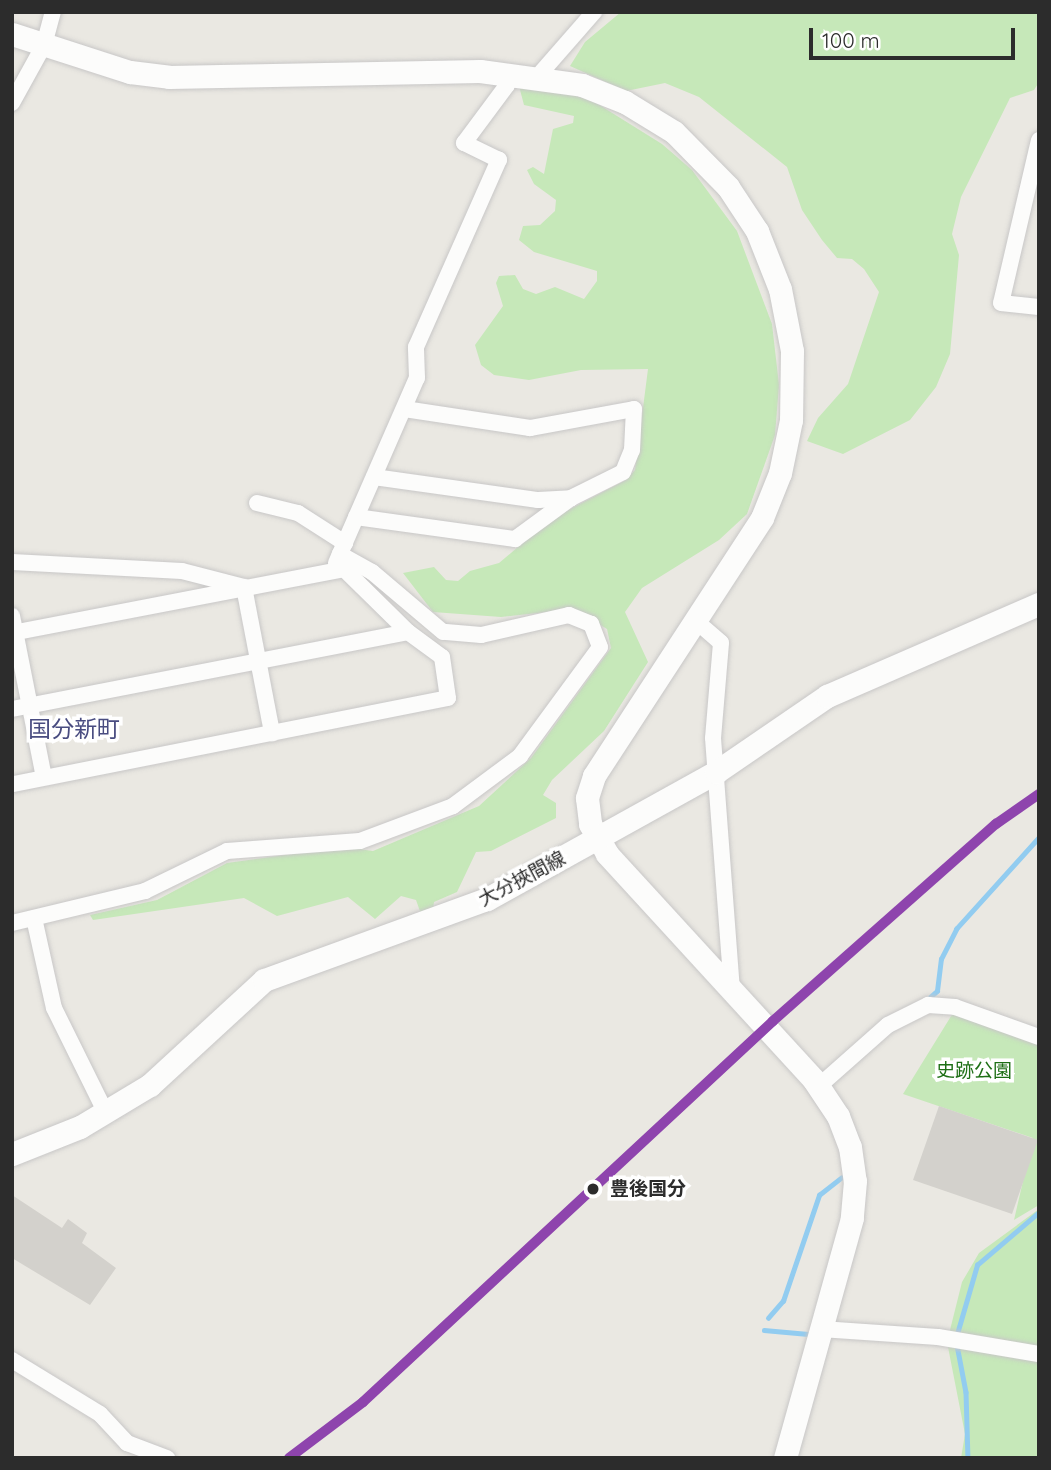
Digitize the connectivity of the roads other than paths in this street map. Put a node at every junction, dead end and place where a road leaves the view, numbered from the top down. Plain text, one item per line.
1 (53, 12) edge
2 (594, 12) edge
3 (12, 34) edge
4 (44, 45) junction
5 (510, 72) junction
6 (539, 75) junction
7 (12, 103) edge
8 (1039, 140) edge
9 (1022, 213) junction
10 (1039, 216) edge
11 (1039, 307) edge
12 (404, 409) junction
13 (374, 477) junction
14 (571, 498) junction
15 (257, 503) dead end
16 (356, 517) junction
17 (339, 555) junction
18 (12, 562) edge
19 (244, 587) junction
20 (1039, 604) edge
21 (696, 621) junction
22 (13, 627) edge
23 (408, 632) junction
24 (258, 660) junction
25 (29, 705) junction
26 (12, 709) edge
27 (272, 733) junction
28 (716, 772) junction
29 (44, 777) junction
30 (12, 785) edge
31 (597, 838) junction
32 (34, 918) junction
33 (12, 923) edge
34 (732, 990) junction
35 (1039, 1037) edge
36 (819, 1086) junction
37 (106, 1113) junction
38 (12, 1154) edge
39 (821, 1329) junction
40 (1039, 1354) edge
41 (12, 1360) edge
42 (167, 1458) edge
43 (785, 1458) edge

1 - 4 street
2 - 6 street
3 - 4 street
4 - 5 street
4 - 7 street
5 - 6 street
5 - 12 street
6 - 21 street
8 - 9 street
9 - 10 street
9 - 11 street
12 - 13 street
12 - 14 street
13 - 14 street
13 - 16 street
14 - 16 street
15 - 17 street
16 - 17 street
17 - 19 street
17 - 23 street
17 - 32 street
18 - 19 street
19 - 22 street
19 - 24 street
20 - 28 street, 大分挾間線
21 - 28 street
21 - 31 street
22 - 25 street
23 - 24 street
23 - 27 street
24 - 25 street
24 - 27 street
25 - 26 street
25 - 29 street
27 - 29 street
28 - 31 street, 大分挾間線
28 - 34 street
29 - 30 street
31 - 34 street
31 - 37 street, 大分挾間線
32 - 33 street
32 - 37 street
34 - 36 street
35 - 36 street
36 - 39 street
37 - 38 street, 大分挾間線
39 - 40 street
39 - 43 street
41 - 42 street

